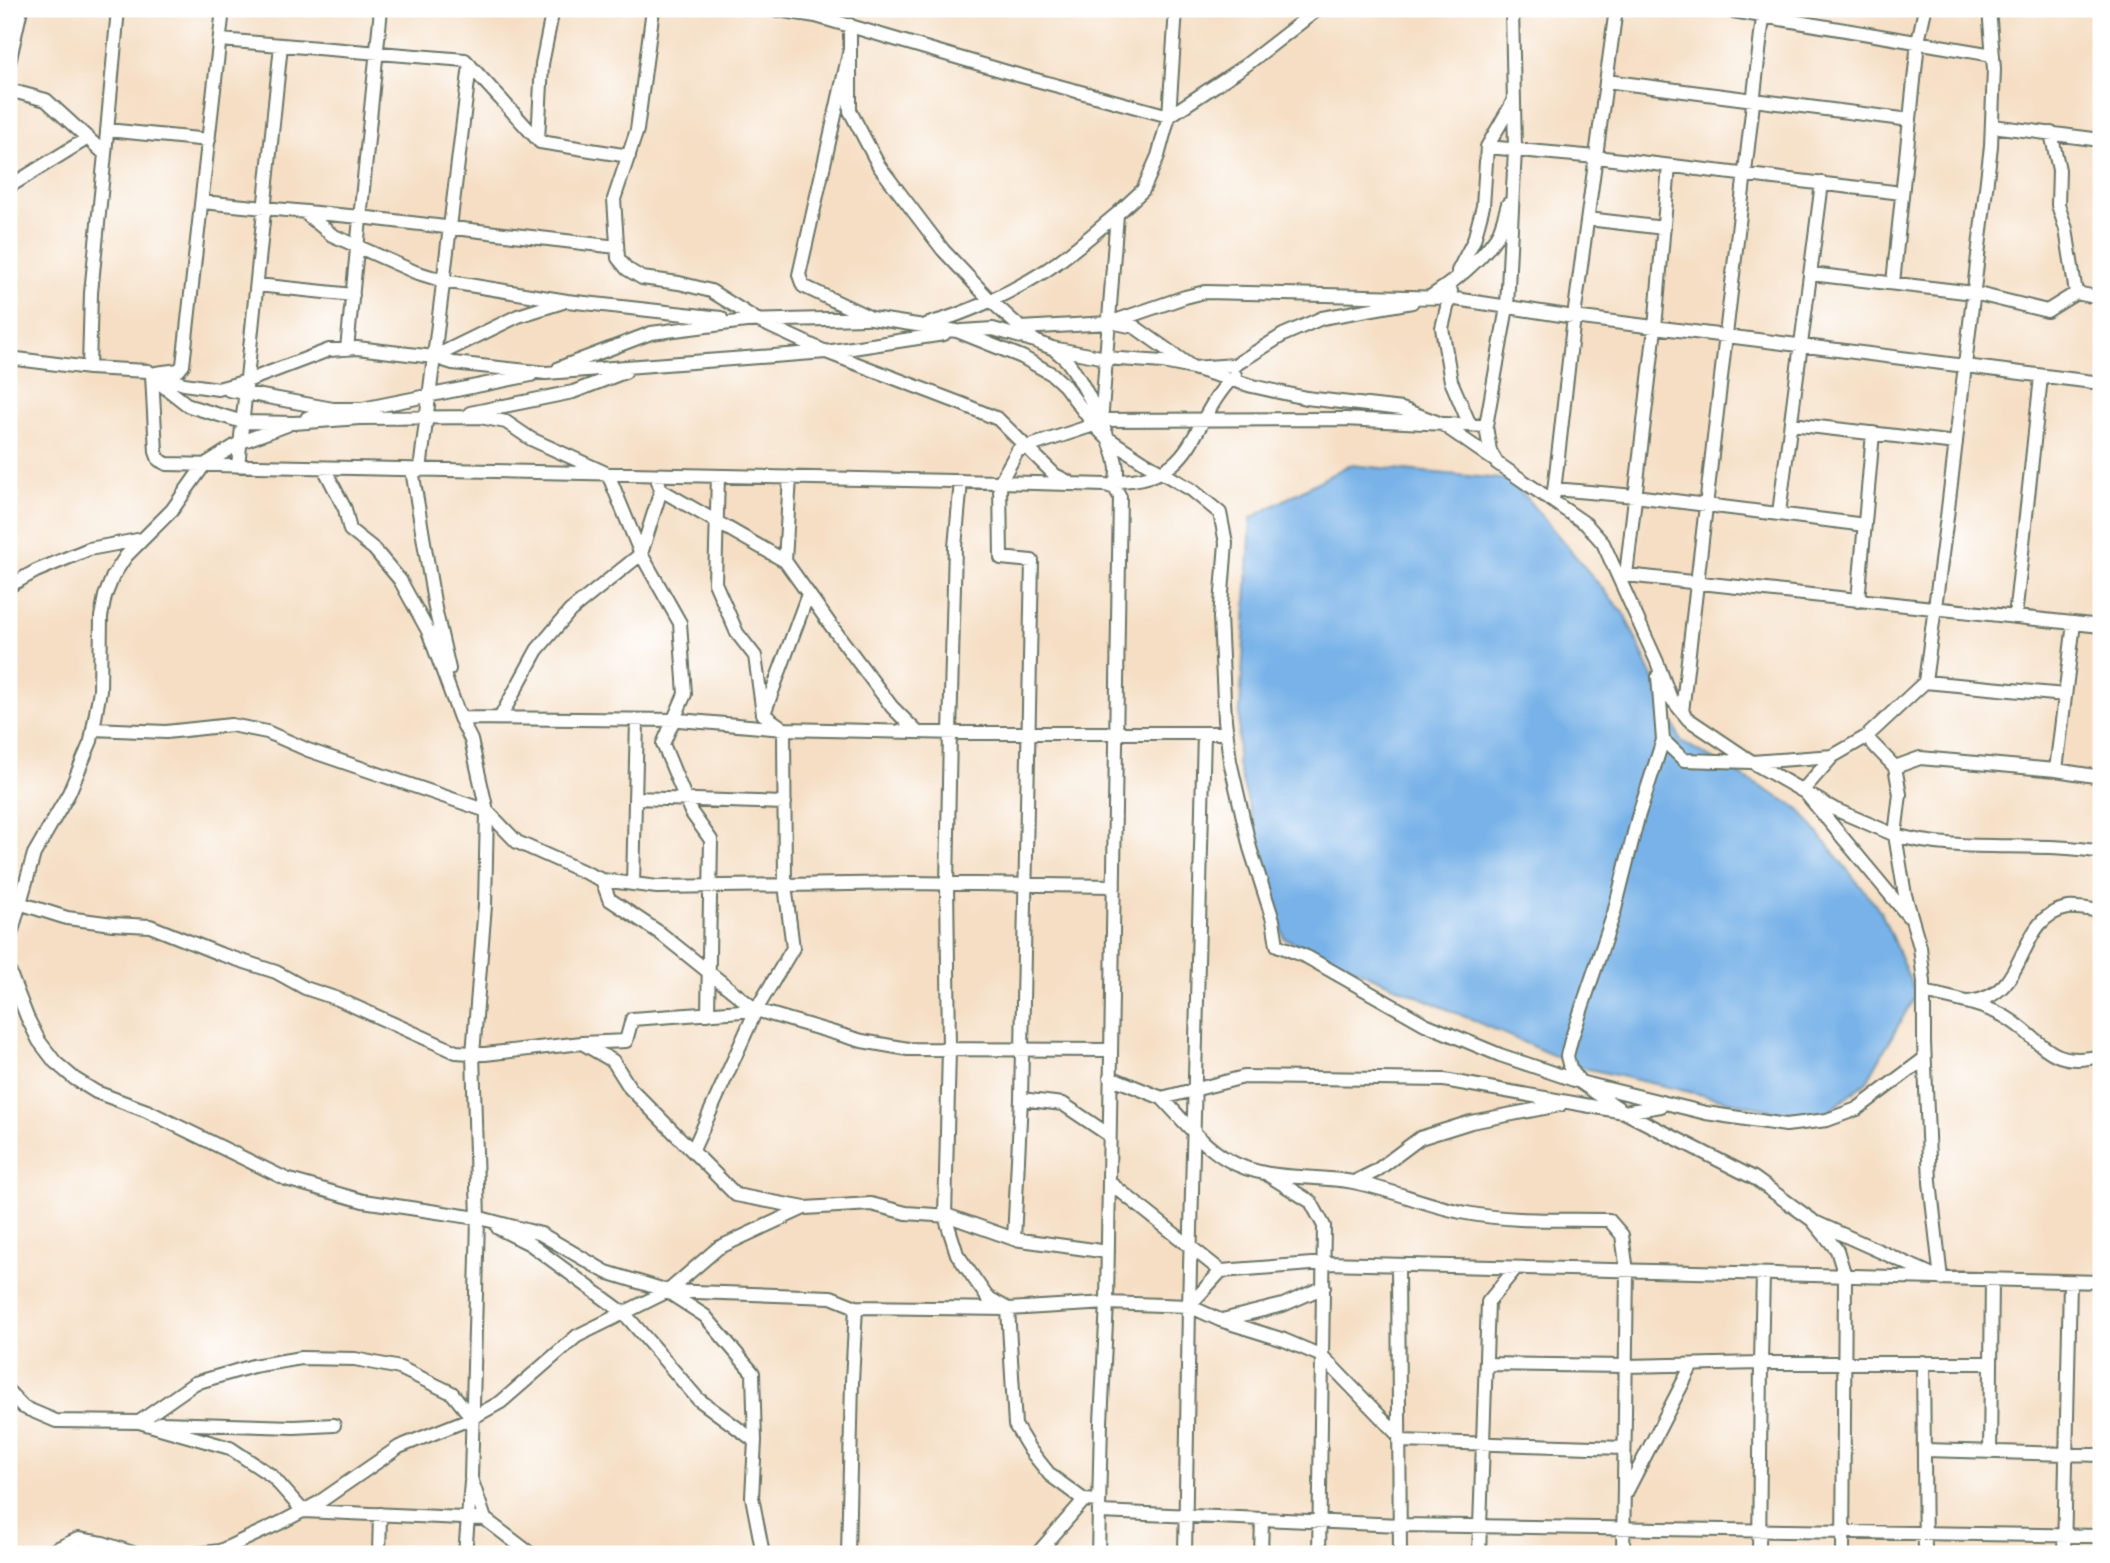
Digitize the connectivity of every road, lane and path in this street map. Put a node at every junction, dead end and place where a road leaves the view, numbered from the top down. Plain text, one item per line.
1 (118, 9) edge
2 (223, 9) edge
3 (381, 9) edge
4 (553, 9) edge
5 (653, 9) edge
6 (771, 9) edge
7 (1176, 9) edge
8 (1318, 9) edge
9 (1616, 9) edge
10 (1721, 9) edge
11 (1925, 9) edge
12 (1989, 9) edge
13 (1512, 10) edge
14 (1764, 12) edge
15 (16, 13) edge
16 (850, 25) junction
17 (220, 40) junction
18 (1918, 42) junction
19 (281, 45) junction
20 (850, 49) junction
21 (377, 52) junction
22 (1993, 55) junction
23 (9, 63) edge
24 (471, 65) junction
25 (1606, 80) junction
26 (9, 90) edge
27 (1754, 98) junction
28 (1514, 100) junction
29 (1168, 116) junction
30 (1910, 120) junction
31 (1992, 126) junction
32 (107, 130) junction
33 (2051, 134) junction
34 (88, 138) junction
35 (538, 139) junction
36 (209, 140) junction
37 (2101, 140) edge
38 (1487, 147) junction
39 (1515, 150) junction
40 (105, 154) junction
41 (628, 156) junction
42 (1597, 157) junction
43 (1669, 166) junction
44 (1745, 174) junction
45 (9, 183) edge
46 (1822, 183) junction
47 (1513, 187) junction
48 (1902, 193) junction
49 (202, 202) junction
50 (265, 208) junction
51 (304, 212) junction
52 (1117, 214) junction
53 (360, 217) junction
54 (1588, 219) junction
55 (451, 227) junction
56 (1664, 228) junction
57 (357, 245) junction
58 (618, 247) junction
59 (1811, 274) junction
60 (444, 281) junction
61 (1453, 282) junction
62 (1893, 284) junction
63 (257, 285) junction
64 (1974, 293) junction
65 (2076, 293) junction
66 (353, 295) junction
67 (1429, 298) junction
68 (1449, 298) junction
69 (2101, 298) edge
70 (990, 300) junction
71 (566, 301) junction
72 (1507, 307) junction
73 (1574, 317) junction
74 (871, 318) junction
75 (752, 321) junction
76 (1109, 323) junction
77 (920, 326) junction
78 (1021, 328) junction
79 (1655, 328) junction
80 (957, 331) junction
81 (1727, 336) junction
82 (1035, 341) junction
83 (1802, 345) junction
84 (1052, 348) junction
85 (347, 349) junction
86 (825, 352) junction
87 (1255, 355) junction
88 (434, 357) junction
89 (9, 358) edge
90 (1106, 358) junction
91 (1965, 365) junction
92 (637, 367) junction
93 (1193, 368) junction
94 (89, 369) junction
95 (546, 373) junction
96 (153, 376) junction
97 (2041, 377) junction
98 (1230, 379) junction
99 (2101, 383) edge
100 (247, 386) junction
101 (430, 395) junction
102 (333, 409) junction
103 (433, 419) junction
104 (1202, 420) junction
105 (243, 422) junction
106 (294, 423) junction
107 (1096, 423) junction
108 (1442, 424) junction
109 (1792, 424) junction
110 (1471, 425) junction
111 (1486, 426) junction
112 (1873, 433) junction
113 (1106, 437) junction
114 (241, 442) junction
115 (1956, 443) junction
116 (1028, 447) junction
117 (1497, 463) junction
118 (204, 465) junction
119 (239, 466) junction
120 (324, 468) junction
121 (416, 470) junction
122 (1163, 473) junction
123 (608, 474) junction
124 (656, 474) junction
125 (718, 476) junction
126 (790, 477) junction
127 (961, 481) junction
128 (1000, 482) junction
129 (1073, 484) junction
130 (1115, 485) junction
131 (661, 489) junction
132 (1553, 494) junction
133 (1635, 496) junction
134 (1707, 505) junction
135 (1779, 513) junction
136 (716, 522) junction
137 (1865, 525) junction
138 (144, 539) junction
139 (641, 554) junction
140 (785, 561) junction
141 (1621, 575) junction
142 (1698, 583) junction
143 (9, 586) edge
144 (808, 594) junction
145 (1858, 601) junction
146 (1936, 609) junction
147 (2015, 617) junction
148 (2074, 623) junction
149 (2101, 626) edge
150 (1657, 662) junction
151 (1925, 682) junction
152 (2065, 695) junction
153 (1682, 712) junction
154 (763, 714) junction
155 (460, 718) junction
156 (500, 718) junction
157 (637, 720) junction
158 (674, 720) junction
159 (93, 729) junction
160 (784, 729) junction
161 (917, 732) junction
162 (1116, 732) junction
163 (950, 733) junction
164 (1028, 733) junction
165 (1204, 733) junction
166 (1226, 733) junction
167 (1866, 737) junction
168 (1663, 740) junction
169 (1833, 756) junction
170 (1752, 762) junction
171 (1895, 767) junction
172 (2056, 770) junction
173 (2101, 778) edge
174 (1803, 790) junction
175 (635, 798) junction
176 (686, 800) junction
177 (785, 803) junction
178 (487, 811) junction
179 (1895, 835) junction
180 (2101, 852) edge
181 (602, 880) junction
182 (634, 884) junction
183 (947, 884) junction
184 (785, 885) junction
185 (1024, 885) junction
186 (710, 886) junction
187 (1114, 886) junction
188 (19, 903) junction
189 (2101, 911) edge
190 (1913, 922) junction
191 (9, 941) edge
192 (9, 971) edge
193 (708, 971) junction
194 (1924, 992) junction
195 (1966, 1003) junction
196 (756, 1010) junction
197 (708, 1014) junction
198 (582, 1043) junction
199 (949, 1049) junction
200 (1020, 1050) junction
201 (1111, 1050) junction
202 (473, 1054) junction
203 (2101, 1056) edge
204 (1924, 1059) junction
205 (1110, 1077) junction
206 (1580, 1082) junction
207 (1195, 1090) junction
208 (1162, 1098) junction
209 (1021, 1099) junction
210 (1569, 1103) junction
211 (1668, 1105) junction
212 (1624, 1112) junction
213 (1194, 1131) junction
214 (1109, 1135) junction
215 (693, 1150) junction
216 (1267, 1175) junction
217 (1109, 1182) junction
218 (1354, 1182) junction
219 (805, 1208) junction
220 (945, 1216) junction
221 (478, 1219) junction
222 (1812, 1220) junction
223 (1014, 1239) junction
224 (1190, 1247) junction
225 (1108, 1252) junction
226 (1325, 1263) junction
227 (1398, 1265) junction
228 (1516, 1268) junction
229 (1627, 1270) junction
230 (1221, 1271) junction
231 (1763, 1274) junction
232 (1844, 1276) junction
233 (1941, 1279) junction
234 (1992, 1280) junction
235 (2070, 1282) junction
236 (2101, 1282) edge
237 (1324, 1287) junction
238 (668, 1291) junction
239 (1107, 1303) junction
240 (1189, 1306) junction
241 (856, 1307) junction
242 (1007, 1309) junction
243 (624, 1313) junction
244 (1220, 1320) junction
245 (1322, 1356) junction
246 (1844, 1361) junction
247 (1923, 1362) junction
248 (1761, 1363) junction
249 (1991, 1363) junction
250 (1486, 1364) junction
251 (1692, 1364) junction
252 (1626, 1366) junction
253 (9, 1392) edge
254 (472, 1418) junction
255 (139, 1422) junction
256 (334, 1425) dead end
257 (1400, 1439) junction
258 (755, 1441) junction
259 (1483, 1444) junction
260 (1624, 1448) junction
261 (1925, 1450) junction
262 (1990, 1452) junction
263 (2066, 1453) junction
264 (2101, 1455) edge
265 (471, 1478) junction
266 (1624, 1496) junction
267 (1084, 1500) junction
268 (1099, 1507) junction
269 (303, 1511) junction
270 (380, 1514) junction
271 (1185, 1516) junction
272 (468, 1518) junction
273 (485, 1519) junction
274 (1262, 1519) junction
275 (1320, 1521) junction
276 (1400, 1525) junction
277 (1480, 1526) junction
278 (1623, 1528) junction
279 (1760, 1530) junction
280 (1843, 1532) junction
281 (1925, 1533) junction
282 (2063, 1535) junction
283 (2101, 1536) edge
284 (213, 1553) edge
285 (45, 1554) edge
286 (136, 1554) edge
287 (196, 1554) edge
288 (379, 1554) edge
289 (464, 1554) edge
290 (531, 1554) edge
291 (763, 1554) edge
292 (848, 1554) edge
293 (1037, 1554) edge
294 (1098, 1554) edge
295 (1185, 1554) edge
296 (1261, 1554) edge
297 (1319, 1554) edge
298 (1400, 1554) edge
299 (1479, 1554) edge
300 (1623, 1554) edge
301 (1759, 1554) edge
302 (1843, 1554) edge
303 (1925, 1554) edge
304 (2064, 1554) edge

1 - 32 street
2 - 17 street
3 - 21 street
4 - 35 street
5 - 41 street
6 - 16 street
7 - 29 street
8 - 29 street
9 - 25 street
10 - 14 street
11 - 18 street
12 - 22 street
13 - 28 street
14 - 18 street
14 - 27 street
15 - 23 street
16 - 20 street
16 - 29 street
17 - 19 street
17 - 36 street
18 - 22 street
18 - 30 street
19 - 21 street
19 - 50 street
20 - 70 street
20 - 74 street
21 - 24 street
21 - 53 street
22 - 31 street
24 - 35 street
24 - 55 street
25 - 27 street
25 - 42 street
26 - 34 street
27 - 30 street
27 - 44 street
28 - 38 street
28 - 39 street
29 - 52 street
30 - 48 street
31 - 33 street
31 - 64 street
32 - 36 street
32 - 40 street
33 - 37 street
33 - 65 street
34 - 40 street
34 - 45 street
35 - 41 street
36 - 49 street
38 - 39 street
38 - 61 street
39 - 42 street
39 - 47 street
40 - 94 street
41 - 58 street
42 - 43 street
42 - 54 street
43 - 44 street
43 - 56 street
44 - 46 street
44 - 81 street
46 - 48 street
46 - 59 street
47 - 61 street
47 - 72 street
48 - 62 street
49 - 50 street
49 - 96 street
50 - 51 street
50 - 63 street
51 - 53 street
51 - 57 street
52 - 70 street
52 - 76 street
53 - 55 street
53 - 57 street
54 - 56 street
54 - 73 street
55 - 58 street
55 - 60 street
56 - 79 street
57 - 60 street
57 - 66 street
58 - 75 street
59 - 62 street
59 - 83 street
60 - 71 street
60 - 88 street
61 - 67 street
61 - 68 street
62 - 64 street
63 - 66 street
63 - 100 street
64 - 65 street
64 - 91 street
65 - 69 street
66 - 85 street
67 - 68 street
67 - 76 street
67 - 87 street
68 - 72 street
68 - 110 street
70 - 77 street
70 - 78 street
71 - 75 street
71 - 88 street
72 - 73 street
72 - 111 street
73 - 79 street
73 - 132 street
74 - 75 street
74 - 77 street
75 - 86 street
75 - 95 street
76 - 78 street
76 - 90 street
76 - 93 street
77 - 80 street
78 - 82 street
79 - 81 street
79 - 133 street
80 - 82 street
80 - 86 street
80 - 107 street
81 - 83 street
81 - 134 street
82 - 84 street
83 - 91 street
83 - 109 street
84 - 90 street
84 - 107 street
85 - 88 street
85 - 100 street
86 - 92 street
86 - 116 street
87 - 93 street
87 - 98 street
88 - 95 street
88 - 101 street
89 - 94 street
90 - 93 street
90 - 107 street
91 - 97 street
91 - 115 street
92 - 95 street
92 - 103 street
93 - 98 street
94 - 96 street
95 - 101 street
96 - 100 street
96 - 105 street
96 - 118 street
97 - 99 street
97 - 147 street
98 - 104 street
98 - 108 street
100 - 102 street
100 - 105 street
101 - 102 street
101 - 103 street
102 - 106 street
103 - 106 street
103 - 121 street
103 - 123 street
104 - 107 street
104 - 108 street
104 - 122 street
105 - 106 street
105 - 114 street
106 - 114 street
107 - 113 street
107 - 116 street
108 - 110 street
108 - 117 street
109 - 112 street
109 - 135 street
110 - 111 street
111 - 117 street
112 - 115 street
112 - 137 street
113 - 122 street
113 - 130 street
114 - 118 street
114 - 119 street
115 - 146 street
116 - 128 street
116 - 129 street
117 - 132 street
118 - 119 street
118 - 138 street
119 - 120 street
120 - 121 street
120 - 155 street
121 - 123 street
121 - 155 street
122 - 130 street
122 - 166 street
123 - 124 street
123 - 139 street
124 - 125 street
124 - 131 street
125 - 126 street
125 - 136 street
126 - 127 street
126 - 140 street
127 - 128 street
127 - 163 street
128 - 129 street
128 - 164 street
129 - 130 street
130 - 162 street
131 - 136 street
131 - 139 street
132 - 133 street
132 - 141 street
133 - 134 street
133 - 141 street
134 - 135 street
134 - 142 street
135 - 137 street
136 - 140 street
136 - 154 street
137 - 145 street
138 - 143 street
138 - 159 street
139 - 156 street
139 - 158 street
140 - 144 street
141 - 142 street
141 - 150 street
142 - 145 street
142 - 153 street
144 - 154 street
144 - 161 street
145 - 146 street
146 - 147 street
146 - 151 street
147 - 148 street
148 - 149 street
148 - 152 street
150 - 153 street
150 - 168 street
151 - 152 street
151 - 167 street
152 - 172 street
153 - 170 street
154 - 160 street
155 - 156 street
155 - 178 street
156 - 157 street
157 - 158 street
157 - 175 street
158 - 160 street
158 - 176 street
159 - 178 street
159 - 188 street
160 - 161 street
160 - 177 street
161 - 163 street
162 - 164 street
162 - 165 street
162 - 187 street
163 - 164 street
163 - 183 street
164 - 185 street
165 - 166 street
165 - 207 street
166 - 206 street
167 - 169 street
167 - 171 street
168 - 170 street
168 - 206 street
169 - 170 street
169 - 174 street
170 - 174 street
171 - 172 street
171 - 179 street
172 - 173 street
174 - 179 street
174 - 190 street
175 - 176 street
175 - 182 street
176 - 177 street
176 - 186 street
177 - 184 street
178 - 181 street
178 - 202 street
179 - 180 street
179 - 190 street
181 - 182 street
181 - 193 street
182 - 186 street
183 - 184 street
183 - 185 street
183 - 199 street
184 - 186 street
184 - 196 street
185 - 187 street
185 - 200 street
186 - 193 street
187 - 201 street
188 - 191 street
188 - 202 street
189 - 195 street
190 - 194 street
192 - 221 street
193 - 196 street
193 - 197 street
194 - 195 street
194 - 204 street
195 - 203 street
196 - 197 street
196 - 199 street
196 - 215 street
197 - 198 street
198 - 202 street
198 - 215 street
199 - 200 street
199 - 220 street
200 - 201 street
200 - 209 street
201 - 205 street
202 - 221 street
204 - 211 street
204 - 233 street
205 - 208 street
205 - 214 street
206 - 211 street
206 - 212 street
207 - 208 street
207 - 210 street
207 - 213 street
208 - 213 street
209 - 214 street
209 - 223 street
210 - 212 street
210 - 218 street
211 - 212 street
212 - 222 street
213 - 216 street
213 - 224 street
214 - 217 street
215 - 219 street
216 - 218 street
216 - 226 street
217 - 224 street
217 - 225 street
218 - 229 street
219 - 220 street
219 - 238 street
220 - 223 street
220 - 242 street
221 - 238 street
221 - 243 street
221 - 254 street
222 - 232 street
222 - 233 street
223 - 225 street
224 - 230 street
224 - 240 street
225 - 239 street
226 - 227 street
226 - 230 street
226 - 237 street
227 - 228 street
227 - 257 street
228 - 229 street
228 - 250 street
229 - 231 street
229 - 252 street
230 - 240 street
231 - 232 street
231 - 248 street
232 - 233 street
232 - 246 street
233 - 234 street
234 - 235 street
234 - 249 street
235 - 236 street
235 - 263 street
237 - 244 street
237 - 245 street
238 - 241 street
238 - 243 street
238 - 258 street
239 - 240 street
239 - 242 street
239 - 268 street
240 - 244 street
240 - 271 street
241 - 242 street
241 - 292 street
242 - 267 street
243 - 254 street
243 - 258 street
244 - 245 street
245 - 257 street
245 - 275 street
246 - 247 street
246 - 248 street
246 - 280 street
247 - 249 street
247 - 261 street
248 - 251 street
248 - 279 street
249 - 262 street
250 - 252 street
250 - 259 street
251 - 252 street
251 - 266 street
252 - 260 street
253 - 255 street
254 - 255 street
254 - 265 street
254 - 269 street
255 - 256 street
255 - 269 street
257 - 259 street
257 - 276 street
258 - 291 street
259 - 260 street
259 - 277 street
260 - 266 street
261 - 262 street
261 - 281 street
262 - 263 street
263 - 264 street
263 - 282 street
265 - 272 street
265 - 273 street
266 - 278 street
267 - 268 street
267 - 293 street
268 - 271 street
268 - 294 street
269 - 270 street
269 - 284 street
270 - 272 street
270 - 288 street
271 - 274 street
271 - 295 street
272 - 273 street
272 - 289 street
273 - 290 street
274 - 275 street
274 - 296 street
275 - 276 street
275 - 297 street
276 - 277 street
276 - 298 street
277 - 278 street
277 - 299 street
278 - 279 street
278 - 300 street
279 - 280 street
279 - 301 street
280 - 281 street
280 - 302 street
281 - 282 street
281 - 303 street
282 - 283 street
282 - 304 street
284 - 287 street
285 - 286 street

